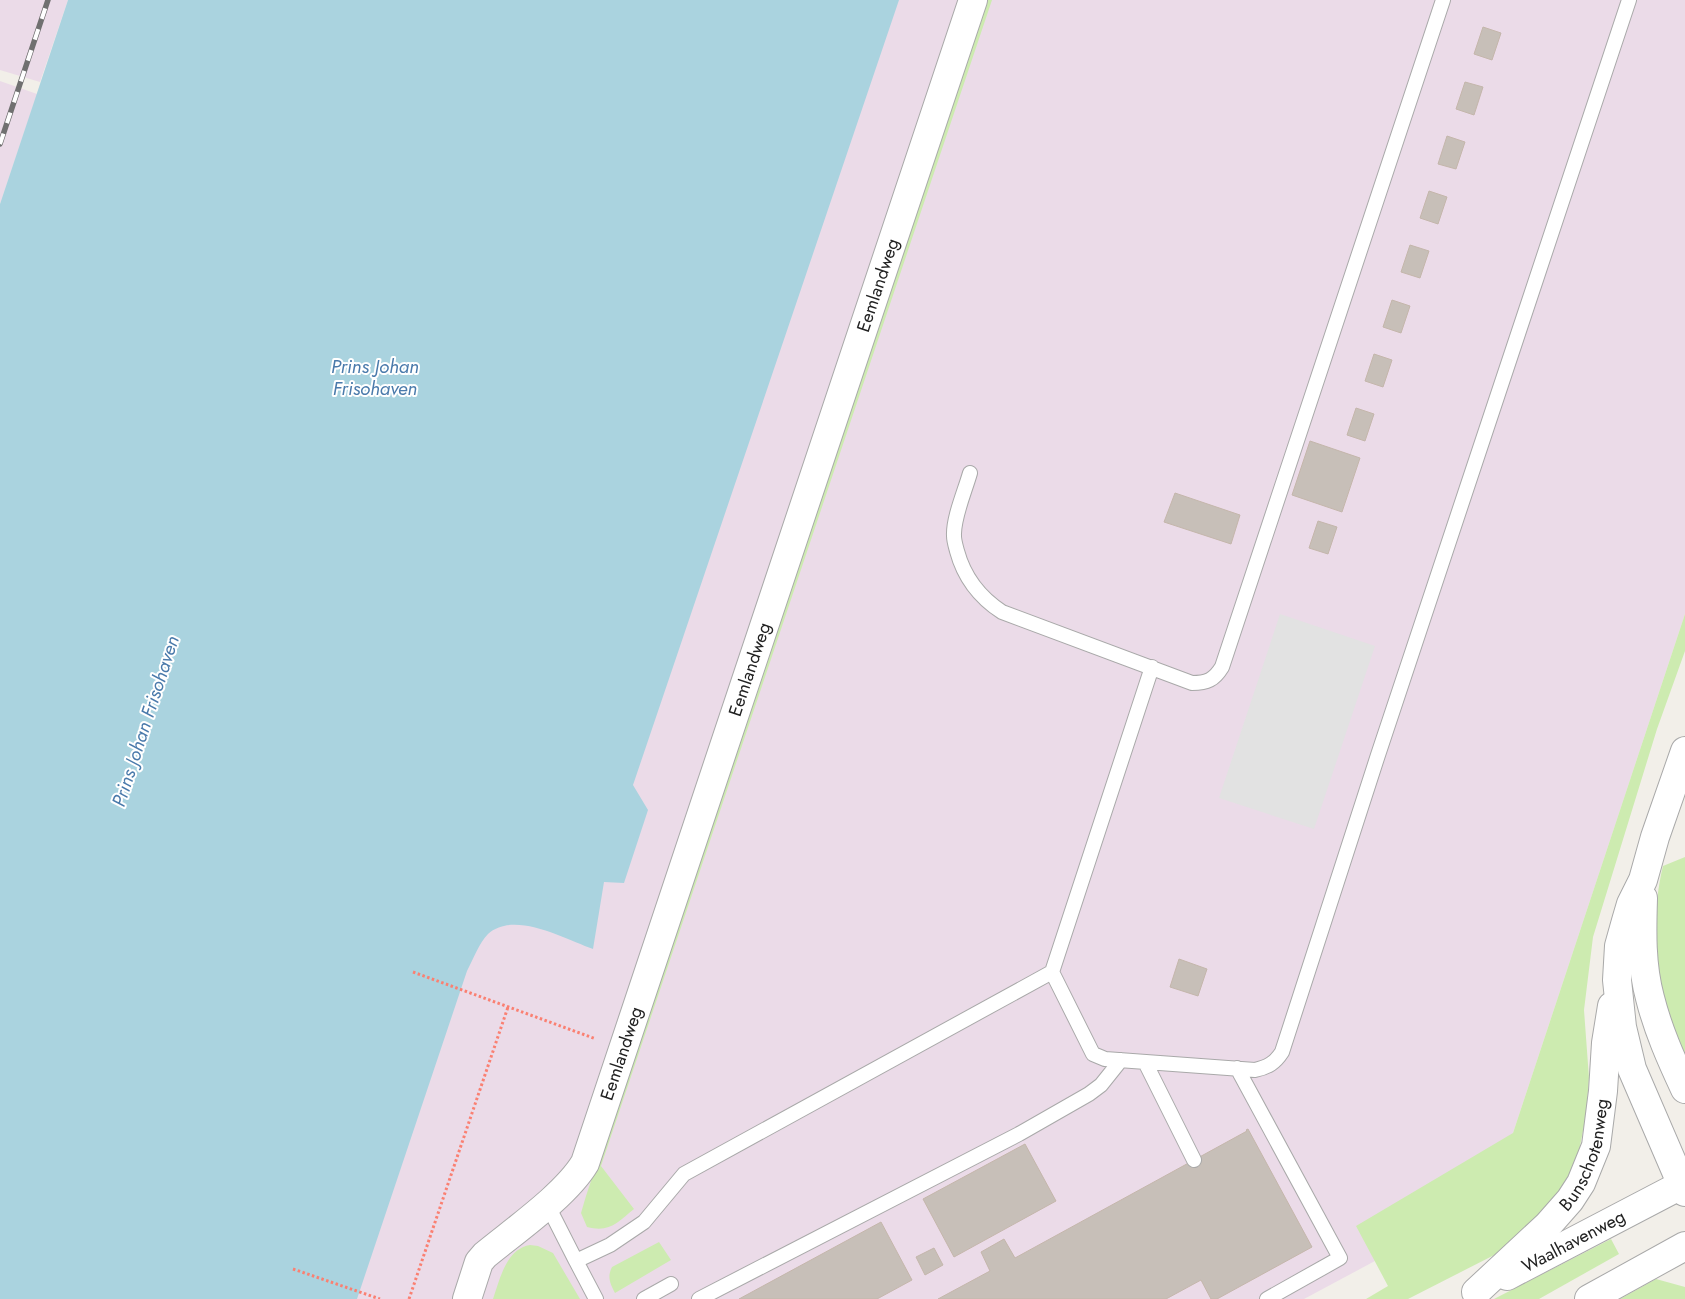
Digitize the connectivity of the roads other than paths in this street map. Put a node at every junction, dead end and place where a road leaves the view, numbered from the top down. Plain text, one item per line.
1 (972, 0) edge
2 (1444, 0) edge
3 (1629, 0) edge
4 (970, 473) dead end
5 (1152, 667) junction
6 (1685, 751) edge
7 (1643, 880) junction
8 (1052, 972) junction
9 (1617, 980) junction
10 (1121, 1060) junction
11 (1145, 1062) junction
12 (1237, 1068) junction
13 (1685, 1089) edge
14 (1194, 1160) dead end
15 (1684, 1187) edge
16 (546, 1204) junction
17 (1685, 1246) edge
18 (576, 1261) junction
19 (671, 1284) dead end
20 (1469, 1296) edge
21 (467, 1299) edge
22 (596, 1299) edge
23 (644, 1299) edge
24 (699, 1299) edge
25 (1267, 1299) edge
26 (1589, 1299) edge

1 - 16 street, Eemlandweg
2 - 5 lane
3 - 12 lane
4 - 5 lane
5 - 8 lane
6 - 7 street, Bunschotenweg
7 - 9 street, Bunschotenweg
7 - 13 street, Bunschotenweg
8 - 10 lane
8 - 18 lane
9 - 15 street, Bunschotenweg
9 - 20 street, Bunschotenweg
10 - 11 lane
10 - 24 lane
11 - 12 lane
11 - 14 lane
12 - 25 lane
15 - 20 street, Waalhavenweg
16 - 18 lane
16 - 21 street, Eemlandweg
17 - 26 street
18 - 22 lane
19 - 23 lane

